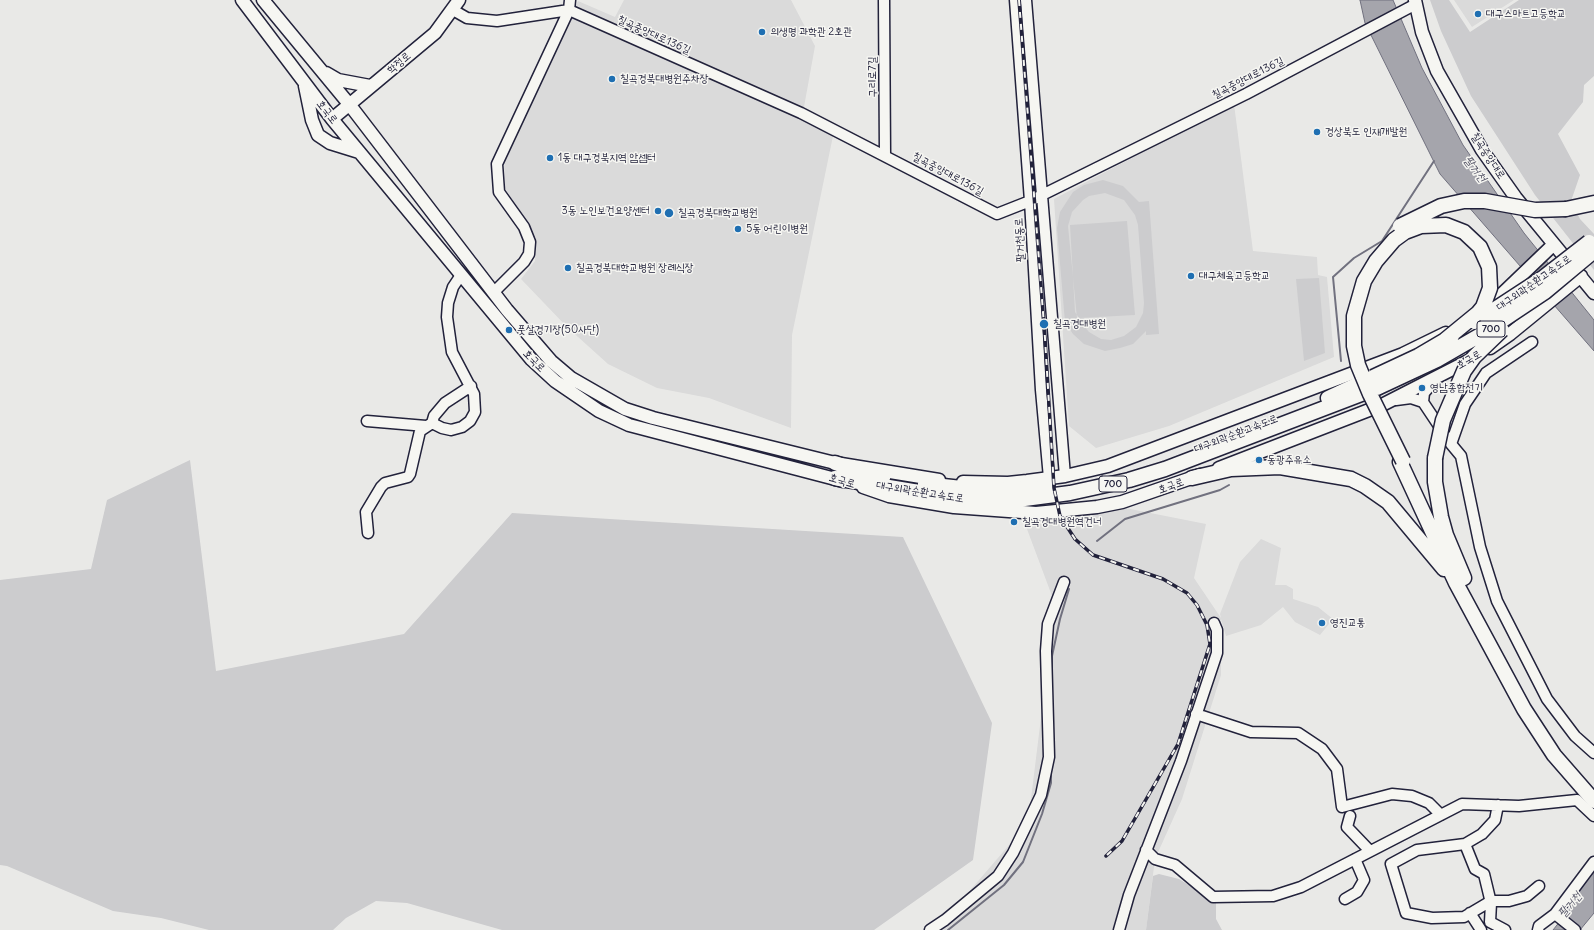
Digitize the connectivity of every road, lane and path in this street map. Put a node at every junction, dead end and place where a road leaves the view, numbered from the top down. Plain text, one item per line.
1 (242, 0) edge
2 (263, 0) edge
3 (884, 0) edge
4 (1015, 0) edge
5 (1026, 0) edge
6 (1413, 4) edge
7 (456, 5) edge
8 (569, 5) edge
9 (317, 66) junction
10 (304, 81) junction
11 (370, 86) junction
12 (349, 104) junction
13 (332, 119) junction
14 (360, 153) junction
15 (885, 154) junction
16 (1042, 194) junction
17 (1030, 201) junction
18 (1594, 204) edge
19 (1592, 243) edge
20 (1549, 249) junction
21 (461, 275) junction
22 (1574, 281) junction
23 (1552, 286) junction
24 (494, 292) junction
25 (1503, 293) junction
26 (1594, 293) edge
27 (1522, 325) junction
28 (1445, 340) junction
29 (1532, 342) dead end
30 (1437, 378) junction
31 (1375, 383) junction
32 (471, 386) junction
33 (1423, 402) junction
34 (1382, 404) junction
35 (367, 421) dead end
36 (429, 424) junction
37 (1451, 444) junction
38 (1402, 462) junction
39 (835, 463) junction
40 (1064, 476) junction
41 (835, 478) junction
42 (1049, 478) junction
43 (1192, 478) junction
44 (368, 533) dead end
45 (1064, 582) dead end
46 (1461, 583) junction
47 (1214, 623) dead end
48 (1196, 714) junction
49 (1594, 753) edge
50 (1566, 764) junction
51 (1594, 787) edge
52 (1594, 801) edge
53 (1498, 805) junction
54 (1441, 815) junction
55 (1350, 816) dead end
56 (1594, 816) edge
57 (1466, 844) junction
58 (1146, 850) junction
59 (1370, 851) junction
60 (1355, 859) junction
61 (1594, 862) edge
62 (1539, 886) dead end
63 (1345, 899) dead end
64 (1491, 901) junction
65 (1470, 913) junction
66 (1555, 914) junction
67 (930, 930) edge
68 (1119, 930) edge
69 (1481, 930) edge
70 (1505, 930) edge
71 (1538, 930) edge
72 (1576, 930) edge

1 - 10 main road, 호국로
2 - 9 main road, 호국로
3 - 15 street, 구리로7길
4 - 17 street, 팔거천동로
5 - 16 street
6 - 16 street, 칠곡중앙대로136길
6 - 20 main road, 칠곡중앙대로
7 - 8 street
7 - 11 main road, 학정로
8 - 15 street, 칠곡중앙대로136길
8 - 24 street
9 - 11 main road
9 - 12 main road, 호국로
10 - 13 main road, 호국로
10 - 14 main road
11 - 12 main road, 학정로
12 - 13 main road, 학정로
12 - 24 main road, 호국로
13 - 14 main road, 호국로
14 - 21 main road, 호국로
15 - 17 street, 칠곡중앙대로136길
16 - 17 street, 칠곡중앙대로136길
16 - 40 street
17 - 42 street, 팔거천동로
18 - 38 highway, bridge
19 - 23 highway, 대구외곽순환고속도로 / 700, bridge
19 - 28 highway, 대구외곽순환고속도로 / 700, bridge
20 - 22 main road, 칠곡중앙대로
20 - 25 main road, 호국로
21 - 32 street
21 - 41 main road, 호국로
22 - 26 main road, 칠곡중앙대로
22 - 27 main road, 호국로
23 - 31 highway, 대구외곽순환고속도로 / 700, bridge
23 - 46 highway, bridge
24 - 39 main road, 호국로
25 - 27 main road
25 - 40 main road, 호국로
27 - 30 main road, 호국로
28 - 31 highway, 대구외곽순환고속도로 / 700, bridge
28 - 38 highway, bridge
29 - 37 street
30 - 33 street
30 - 34 main road, 호국로
31 - 39 highway, 대구외곽순환고속도로 / 700
31 - 41 highway, 대구외곽순환고속도로 / 700
32 - 36 street
32 - 36 street
33 - 34 street
33 - 37 street
34 - 43 main road, 호국로
35 - 36 street
36 - 44 street
37 - 49 street
38 - 46 highway
39 - 42 main road, 호국로
40 - 42 main road, 호국로
41 - 43 main road, 호국로
43 - 46 highway
45 - 67 street
46 - 50 highway
47 - 48 street
48 - 54 street
48 - 58 street
50 - 51 highway
50 - 52 highway
53 - 54 street
53 - 56 street
53 - 57 street
54 - 59 street
55 - 59 street
57 - 64 street
57 - 65 street
58 - 60 street
58 - 68 street
59 - 60 street
60 - 63 street
61 - 66 street
62 - 64 street
64 - 65 street
64 - 70 street
65 - 69 street
66 - 71 street
66 - 72 street

